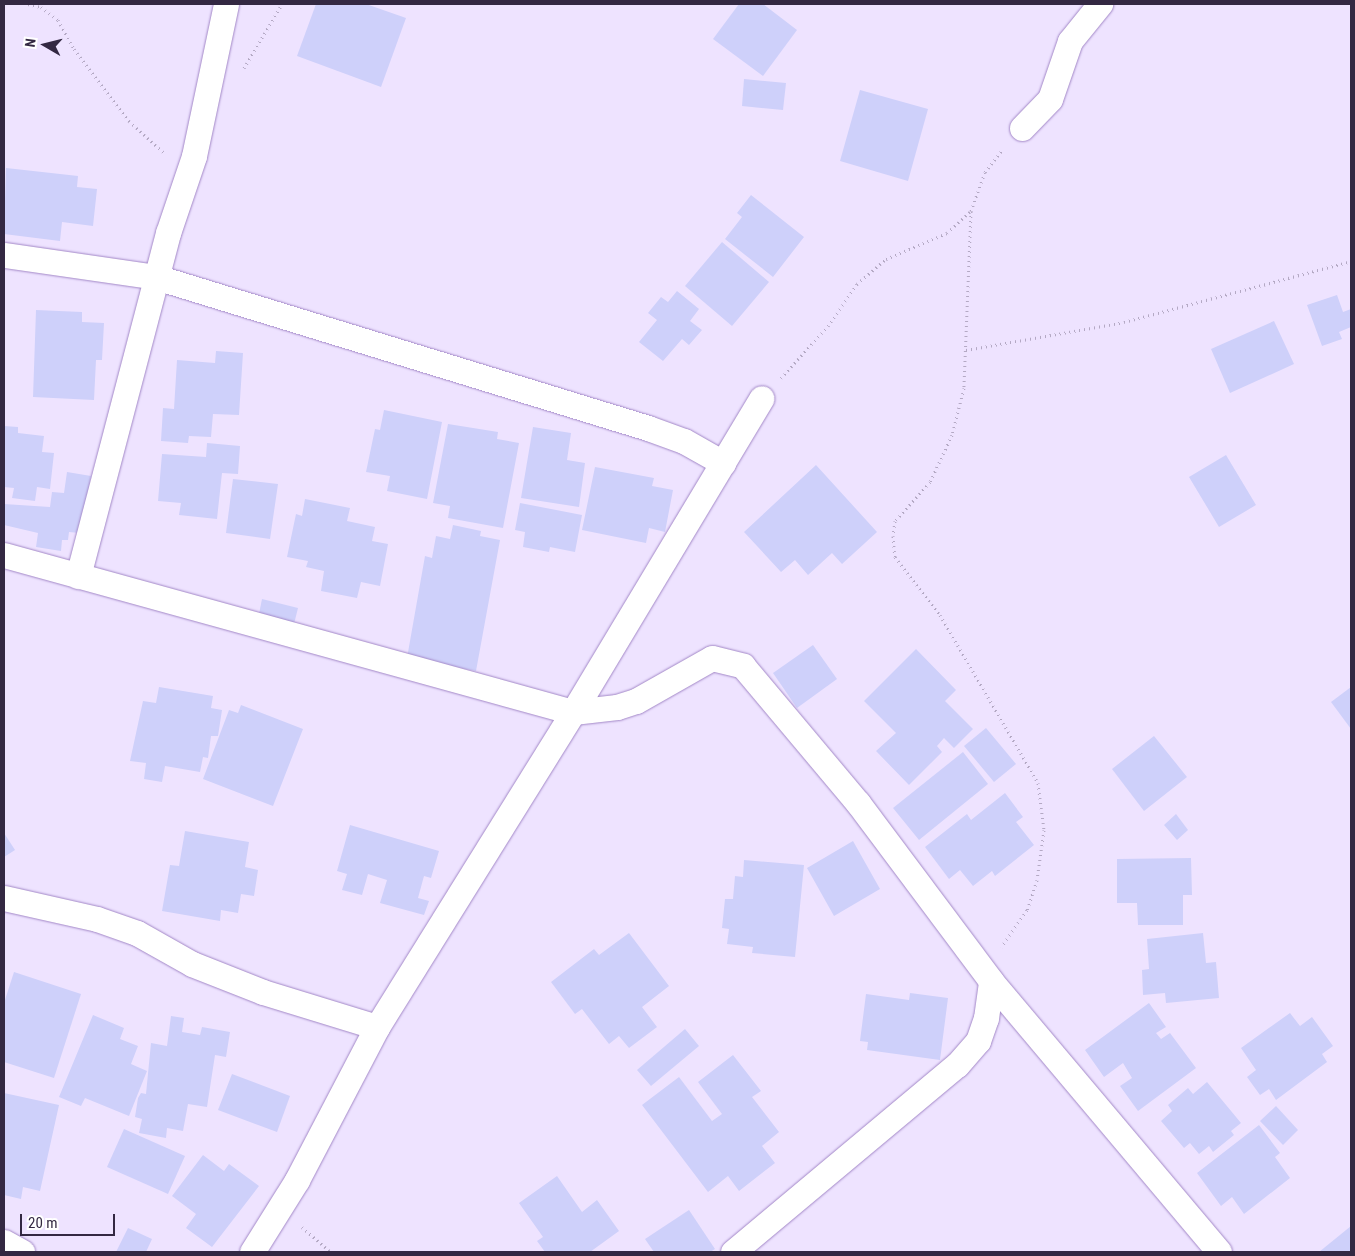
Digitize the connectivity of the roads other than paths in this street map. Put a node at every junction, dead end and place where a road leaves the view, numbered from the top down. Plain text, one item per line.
1 (226, 4) edge
2 (1100, 4) edge
3 (1022, 128) road end
4 (4, 255) edge
5 (156, 277) junction
6 (762, 398) road end
7 (723, 463) junction
8 (4, 555) edge
9 (78, 576) junction
10 (573, 712) junction
11 (4, 898) edge
12 (990, 979) junction
13 (378, 1026) junction
14 (762, 1241) edge
15 (4, 1242) edge
16 (22, 1252) edge
17 (252, 1252) edge
18 (733, 1252) edge
19 (1219, 1252) edge

1 - 5 street
2 - 3 street
4 - 5 street
5 - 7 street
5 - 9 street
6 - 7 street
7 - 10 street
8 - 9 street
9 - 10 street
10 - 12 street
10 - 13 street
11 - 13 street
12 - 14 street
12 - 19 street
13 - 17 street
14 - 18 street
15 - 16 street

